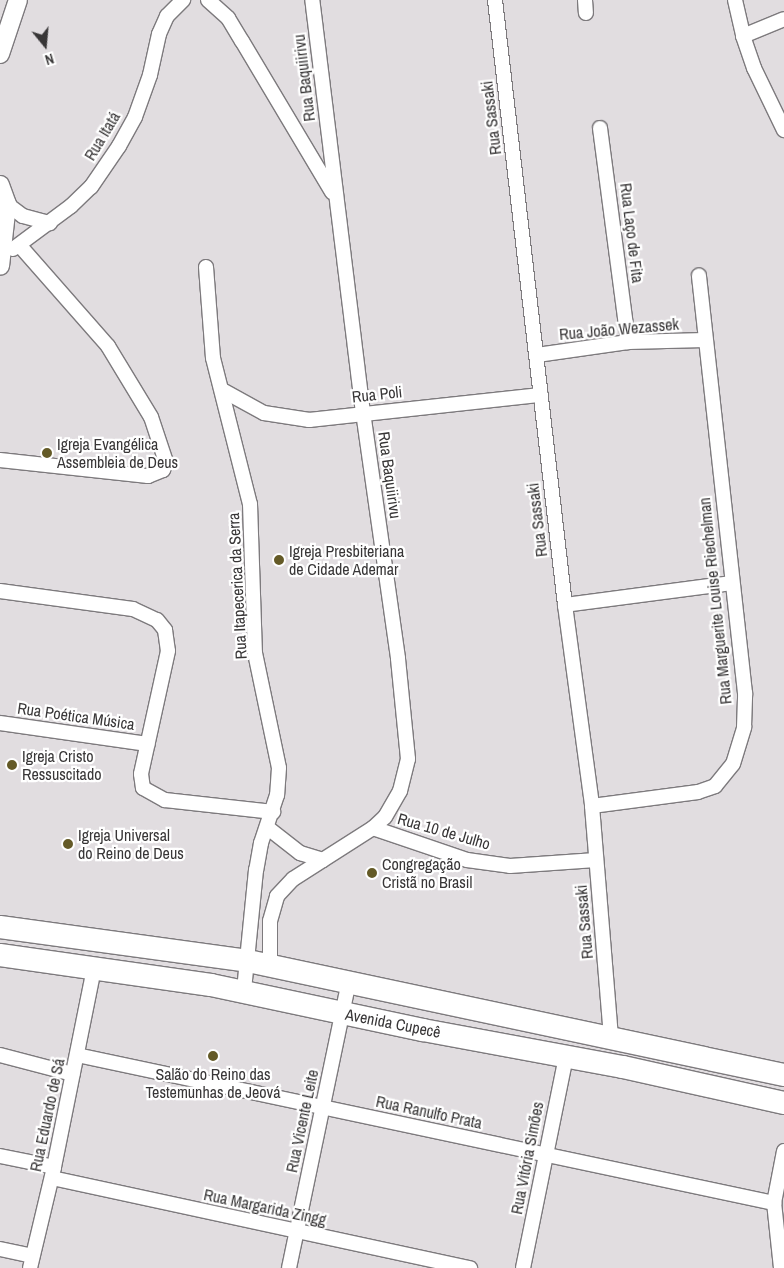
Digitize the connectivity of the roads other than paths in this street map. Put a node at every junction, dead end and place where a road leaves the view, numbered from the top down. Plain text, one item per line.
1 (183, 0) edge
2 (208, 0) edge
3 (312, 0) edge
4 (495, 0) edge
5 (735, 0) edge
6 (10, 12) edge
7 (784, 19) edge
8 (743, 36) junction
9 (0, 54) edge
10 (600, 128) dead end
11 (784, 130) edge
12 (0, 185) edge
13 (335, 197) junction
14 (7, 204) junction
15 (50, 223) junction
16 (20, 246) junction
17 (1, 260) edge
18 (206, 267) dead end
19 (699, 276) dead end
20 (705, 340) junction
21 (628, 342) junction
22 (537, 355) junction
23 (222, 390) junction
24 (541, 395) junction
25 (363, 413) junction
26 (0, 460) edge
27 (731, 583) junction
28 (0, 591) edge
29 (565, 606) junction
30 (0, 723) edge
31 (148, 744) junction
32 (592, 806) junction
33 (273, 812) junction
34 (268, 828) junction
35 (373, 828) junction
36 (300, 853) junction
37 (323, 860) junction
38 (596, 860) junction
39 (293, 879) junction
40 (254, 888) junction
41 (277, 896) junction
42 (0, 927) edge
43 (0, 955) edge
44 (248, 961) junction
45 (270, 966) junction
46 (94, 968) junction
47 (348, 982) junction
48 (244, 991) junction
49 (342, 1013) junction
50 (611, 1037) junction
51 (0, 1055) edge
52 (77, 1055) junction
53 (566, 1056) junction
54 (73, 1074) junction
55 (784, 1075) edge
56 (784, 1104) edge
57 (323, 1106) junction
58 (784, 1151) edge
59 (546, 1155) junction
60 (0, 1156) edge
61 (53, 1173) junction
62 (774, 1203) junction
63 (297, 1232) junction
64 (0, 1249) edge
65 (31, 1262) edge
66 (289, 1268) edge
67 (470, 1268) edge
68 (524, 1268) edge
69 (781, 1268) edge

1 - 15 street, Rua Itatá
2 - 13 street
3 - 13 street, Rua Baquiirivu
4 - 22 street, Rua Sassaki
5 - 8 street
6 - 9 street
7 - 8 street
8 - 11 street
10 - 21 street, Rua Laço de Fita
12 - 14 street
13 - 25 street, Rua Baquiirivu
14 - 15 street
14 - 17 street
15 - 16 street, Rua Itatá
16 - 17 street, Rua Itatá
16 - 26 street
18 - 23 street, Rua Itapecerica da Serra
19 - 20 street, Rua Marguerite Louise Riechelman
20 - 21 street, Rua João Wezassek
20 - 27 street, Rua Marguerite Louise Riechelman
21 - 22 street, Rua João Wezassek
22 - 24 street, Rua Sassaki
23 - 25 street, Rua Poli
23 - 33 street, Rua Itapecerica da Serra
24 - 25 street, Rua Poli
24 - 29 street, Rua Sassaki
25 - 35 street, Rua Baquiirivu
27 - 29 street
27 - 32 street, Rua Marguerite Louise Riechelman
28 - 31 street
29 - 32 street, Rua Sassaki
30 - 31 street, Rua Poética Música
31 - 33 street
32 - 38 street, Rua Sassaki
33 - 34 street, Rua Itapecerica da Serra
34 - 36 street
34 - 40 street, Rua Itapecerica da Serra
35 - 37 street, Rua Baquiirivu
35 - 38 street, Rua 10 de Julho
36 - 37 street
36 - 39 street
37 - 39 street, Rua Baquiirivu
38 - 50 street, Rua Sassaki
39 - 41 street, Rua Baquiirivu
40 - 41 street
40 - 44 street, Rua Itapecerica da Serra
41 - 45 street, Rua Baquiirivu
42 - 44 main road, Avenida Cupecê
43 - 46 main road, Avenida Cupecê
44 - 45 main road, Avenida Cupecê
44 - 48 street, Rua Itapecerica da Serra
45 - 47 main road, Avenida Cupecê
46 - 48 main road, Avenida Cupecê
46 - 52 street, Rua Eduardo de Sá
47 - 49 street, Rua Vicente Leite
47 - 50 main road, Avenida Cupecê
48 - 49 main road, Avenida Cupecê
49 - 53 main road, Avenida Cupecê
49 - 57 street, Rua Vicente Leite
50 - 55 main road, Avenida Cupecê
51 - 54 street
52 - 54 street, Rua Eduardo de Sá
52 - 57 street, Rua Ranulfo Prata
53 - 56 main road, Avenida Cupecê
53 - 59 street, Rua Vitória Simões
54 - 61 street, Rua Eduardo de Sá
57 - 59 street, Rua Ranulfo Prata
57 - 63 street, Rua Vicente Leite
58 - 62 street
59 - 62 street, Rua Ranulfo Prata
59 - 68 street, Rua Vitória Simões
60 - 61 street, Rua Margarida Zingg
61 - 63 street, Rua Margarida Zingg
61 - 65 street, Rua Eduardo de Sá
62 - 69 street
63 - 66 street, Rua Vicente Leite
63 - 67 street, Rua Margarida Zingg
64 - 65 street

